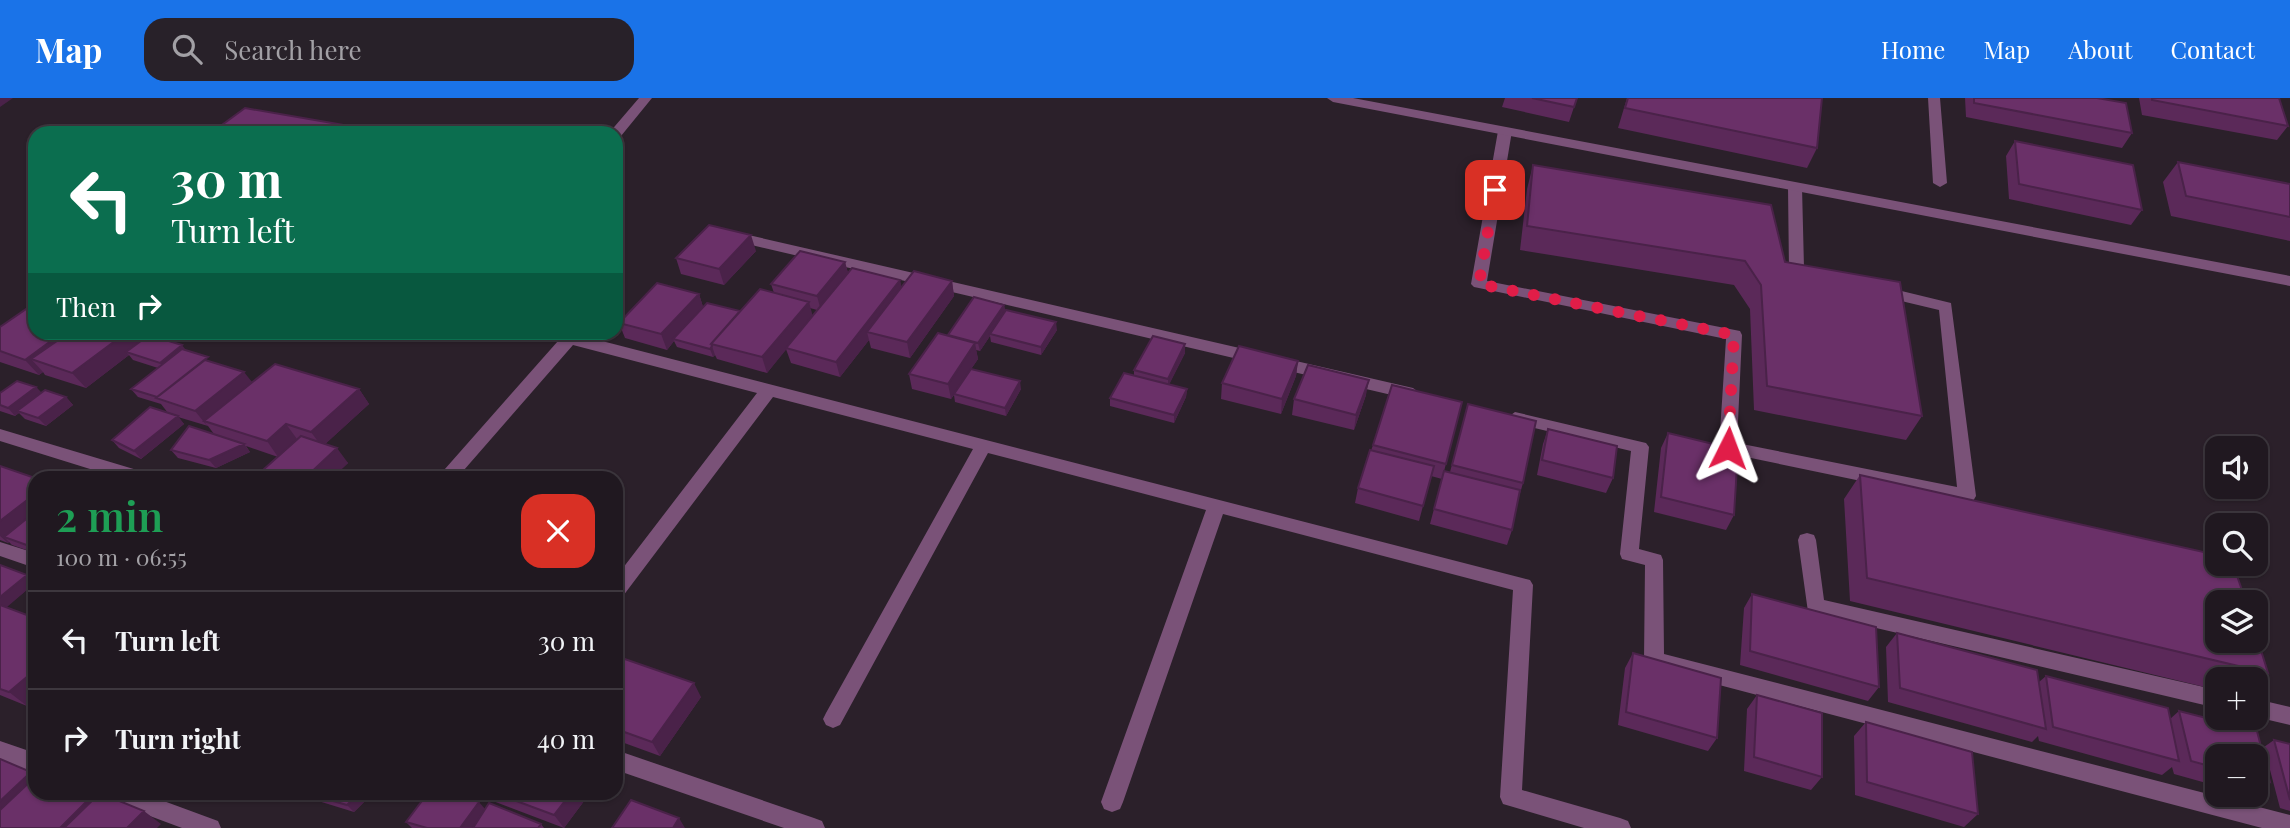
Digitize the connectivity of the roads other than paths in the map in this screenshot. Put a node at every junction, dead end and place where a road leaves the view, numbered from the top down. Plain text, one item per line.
1 (646, 98) edge
2 (1333, 98) edge
3 (1934, 98) edge
4 (622, 126) edge
5 (1505, 131) junction
6 (1940, 183) dead end
7 (1795, 187) junction
8 (719, 234) edge
9 (1824, 277) edge
10 (2290, 281) edge
11 (1865, 287) edge
12 (568, 340) edge
13 (573, 340) edge
14 (768, 391) junction
15 (1423, 397) edge
16 (1504, 415) edge
17 (0, 435) edge
18 (983, 447) junction
19 (118, 471) edge
20 (452, 471) edge
21 (1216, 508) junction
22 (1807, 540) dead end
23 (0, 550) edge
24 (28, 559) edge
25 (623, 582) edge
26 (2205, 696) edge
27 (2268, 711) edge
28 (2290, 716) edge
29 (833, 719) dead end
30 (0, 750) edge
31 (28, 760) edge
32 (623, 762) edge
33 (134, 800) edge
34 (1112, 802) dead end
35 (2290, 825) edge
36 (210, 828) edge
37 (814, 828) edge
38 (1620, 828) edge

1 - 4 street
2 - 5 street
3 - 6 street
5 - 7 street
5 - 11 street
7 - 9 street
7 - 10 street
8 - 15 street
12 - 20 street
13 - 14 street
14 - 18 street
14 - 25 street
16 - 35 street
17 - 19 street
18 - 21 street
18 - 29 street
21 - 34 street
21 - 38 street
22 - 26 street
23 - 24 street
27 - 28 street
30 - 31 street
32 - 37 street
33 - 36 street

